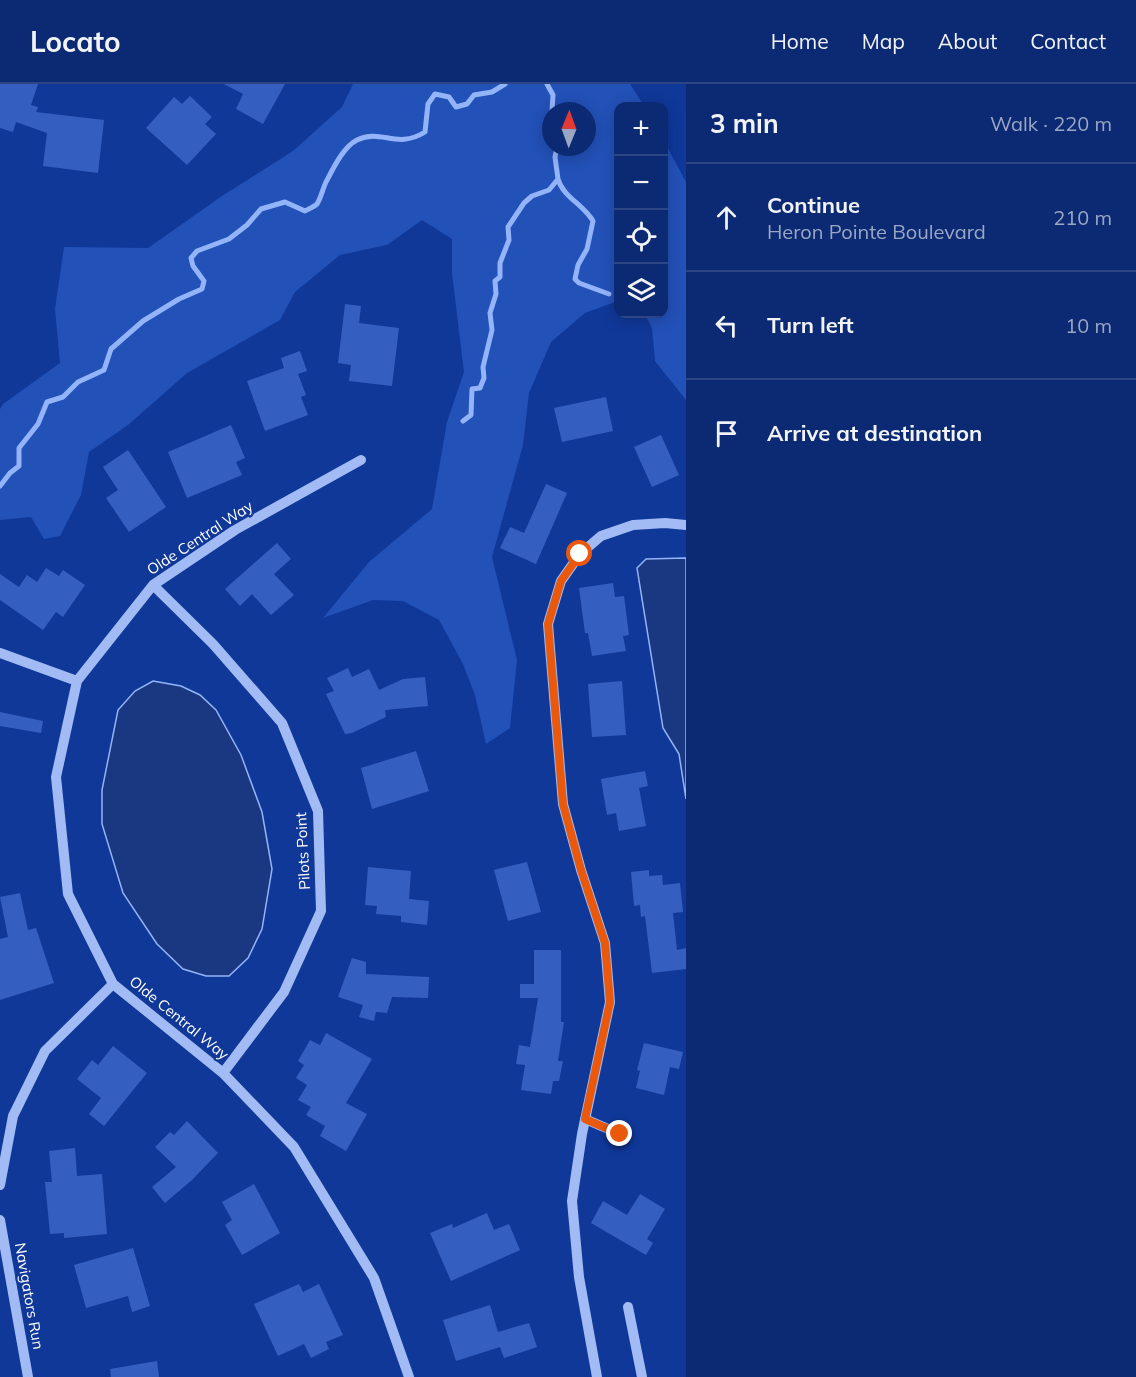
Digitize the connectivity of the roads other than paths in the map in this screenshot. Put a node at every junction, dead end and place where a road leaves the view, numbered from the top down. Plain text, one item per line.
1 (361, 460) dead end
2 (686, 525) edge
3 (153, 585) junction
4 (0, 653) edge
5 (77, 681) junction
6 (113, 984) junction
7 (223, 1072) junction
8 (585, 1119) junction
9 (620, 1134) dead end
10 (0, 1185) edge
11 (0, 1220) edge
12 (628, 1307) dead end
13 (28, 1377) edge
14 (408, 1377) edge
15 (597, 1377) edge
16 (642, 1377) edge

1 - 3 street, Olde Central Way
2 - 8 street
3 - 5 street, Olde Central Way
3 - 7 street, Pilots Point
4 - 5 street
5 - 6 street, Olde Central Way
6 - 7 street, Olde Central Way
6 - 10 street
7 - 14 street, Olde Central Way
8 - 9 street
8 - 15 street
11 - 13 street, Navigators Run
12 - 16 street

